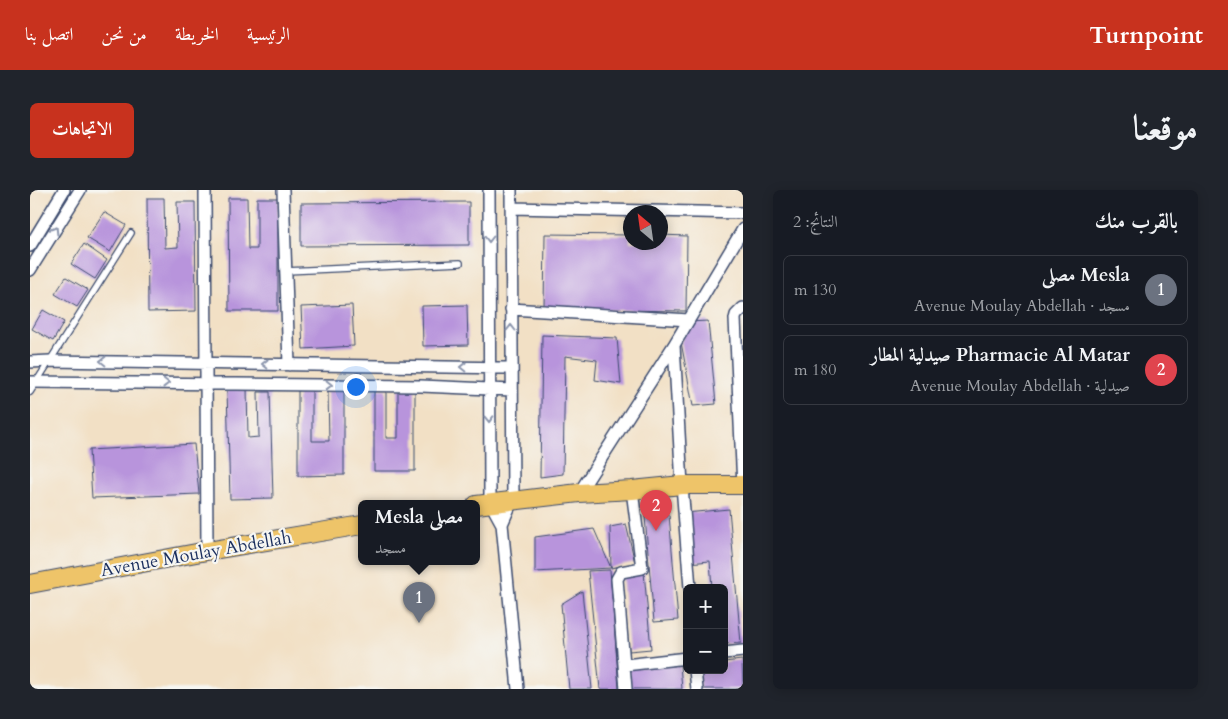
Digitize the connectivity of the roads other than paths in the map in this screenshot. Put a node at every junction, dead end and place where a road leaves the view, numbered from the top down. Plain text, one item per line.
1 (64, 190) edge
2 (80, 190) edge
3 (205, 190) edge
4 (284, 190) edge
5 (489, 190) edge
6 (510, 190) edge
7 (511, 208) junction
8 (743, 213) edge
9 (743, 229) edge
10 (131, 233) dead end
11 (30, 246) edge
12 (460, 263) dead end
13 (30, 270) edge
14 (286, 271) junction
15 (743, 308) edge
16 (511, 309) junction
17 (689, 320) junction
18 (674, 345) junction
19 (50, 361) junction
20 (30, 362) edge
21 (207, 363) junction
22 (288, 365) junction
23 (489, 368) junction
24 (512, 368) junction
25 (207, 384) junction
26 (32, 385) edge
27 (489, 390) junction
28 (512, 390) junction
29 (682, 485) junction
30 (743, 486) edge
31 (632, 490) junction
32 (580, 493) junction
33 (513, 499) junction
34 (483, 504) edge
35 (502, 524) junction
36 (358, 526) edge
37 (207, 551) junction
38 (30, 584) edge
39 (690, 584) edge
40 (743, 651) edge
41 (728, 653) edge
42 (683, 658) edge
43 (625, 664) junction
44 (695, 674) edge
45 (518, 689) edge
46 (626, 689) edge
47 (697, 689) edge

1 - 11 street
13 -> 2 street
3 - 21 street
4 - 14 street
5 -> 23 street
6 - 7 street
7 - 8 street
7 - 16 street
9 - 17 street
10 - 19 lane
12 - 14 lane
14 - 22 street
15 - 30 street
16 - 17 street
24 -> 16 street
17 - 18 street
18 - 29 street
18 - 32 street
19 - 20 street
21 -> 19 street
19 - 26 lane
22 -> 21 street
21 - 25 street
23 -> 22 street
23 - 24 street
23 - 27 street
24 - 28 street
26 -> 25 street
25 -> 27 street
25 - 37 street
27 - 28 street
27 -> 34 street
28 - 33 street
29 - 30 main road
29 - 31 main road
29 - 39 street
31 - 32 main road
31 - 43 street
32 - 33 main road
33 - 34 main road
33 - 35 street
34 - 35 street
35 - 45 street
36 - 37 main road, Avenue Moulay Abdellah
37 - 38 main road, Avenue Moulay Abdellah
40 - 41 street
42 - 43 street
43 - 46 street
44 - 47 street

